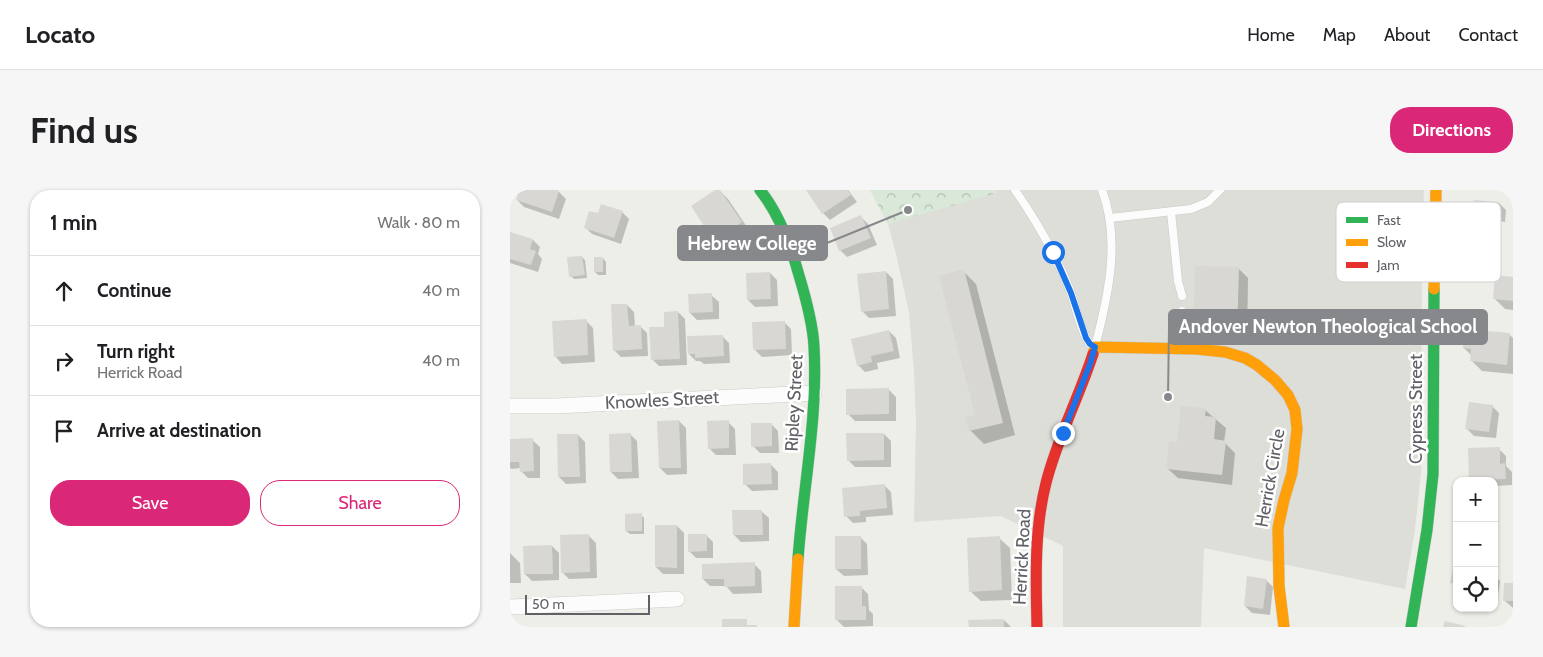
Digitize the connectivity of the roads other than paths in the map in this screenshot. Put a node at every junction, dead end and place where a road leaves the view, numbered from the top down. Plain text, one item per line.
1 (760, 190) edge
2 (1015, 190) edge
3 (1102, 190) edge
4 (1220, 190) edge
5 (1171, 212) junction
6 (1110, 218) junction
7 (1434, 282) edge
8 (1182, 296) dead end
9 (1182, 311) dead end
10 (1095, 347) junction
11 (1180, 349) junction
12 (814, 392) junction
13 (510, 406) edge
14 (677, 599) dead end
15 (510, 607) edge
16 (794, 627) edge
17 (1037, 627) edge
18 (1284, 627) edge
19 (1411, 627) edge

1 - 12 street, Ripley Street
2 - 10 lane
3 - 6 lane
4 - 5 lane
5 - 6 lane
5 - 8 lane
6 - 10 lane
7 - 19 street, Cypress Street
9 - 11 lane
10 - 11 street, Herrick Circle
10 - 17 street, Herrick Road
11 - 18 street, Herrick Circle
12 - 13 street, Knowles Street
12 - 16 street, Ripley Street
14 - 15 street

